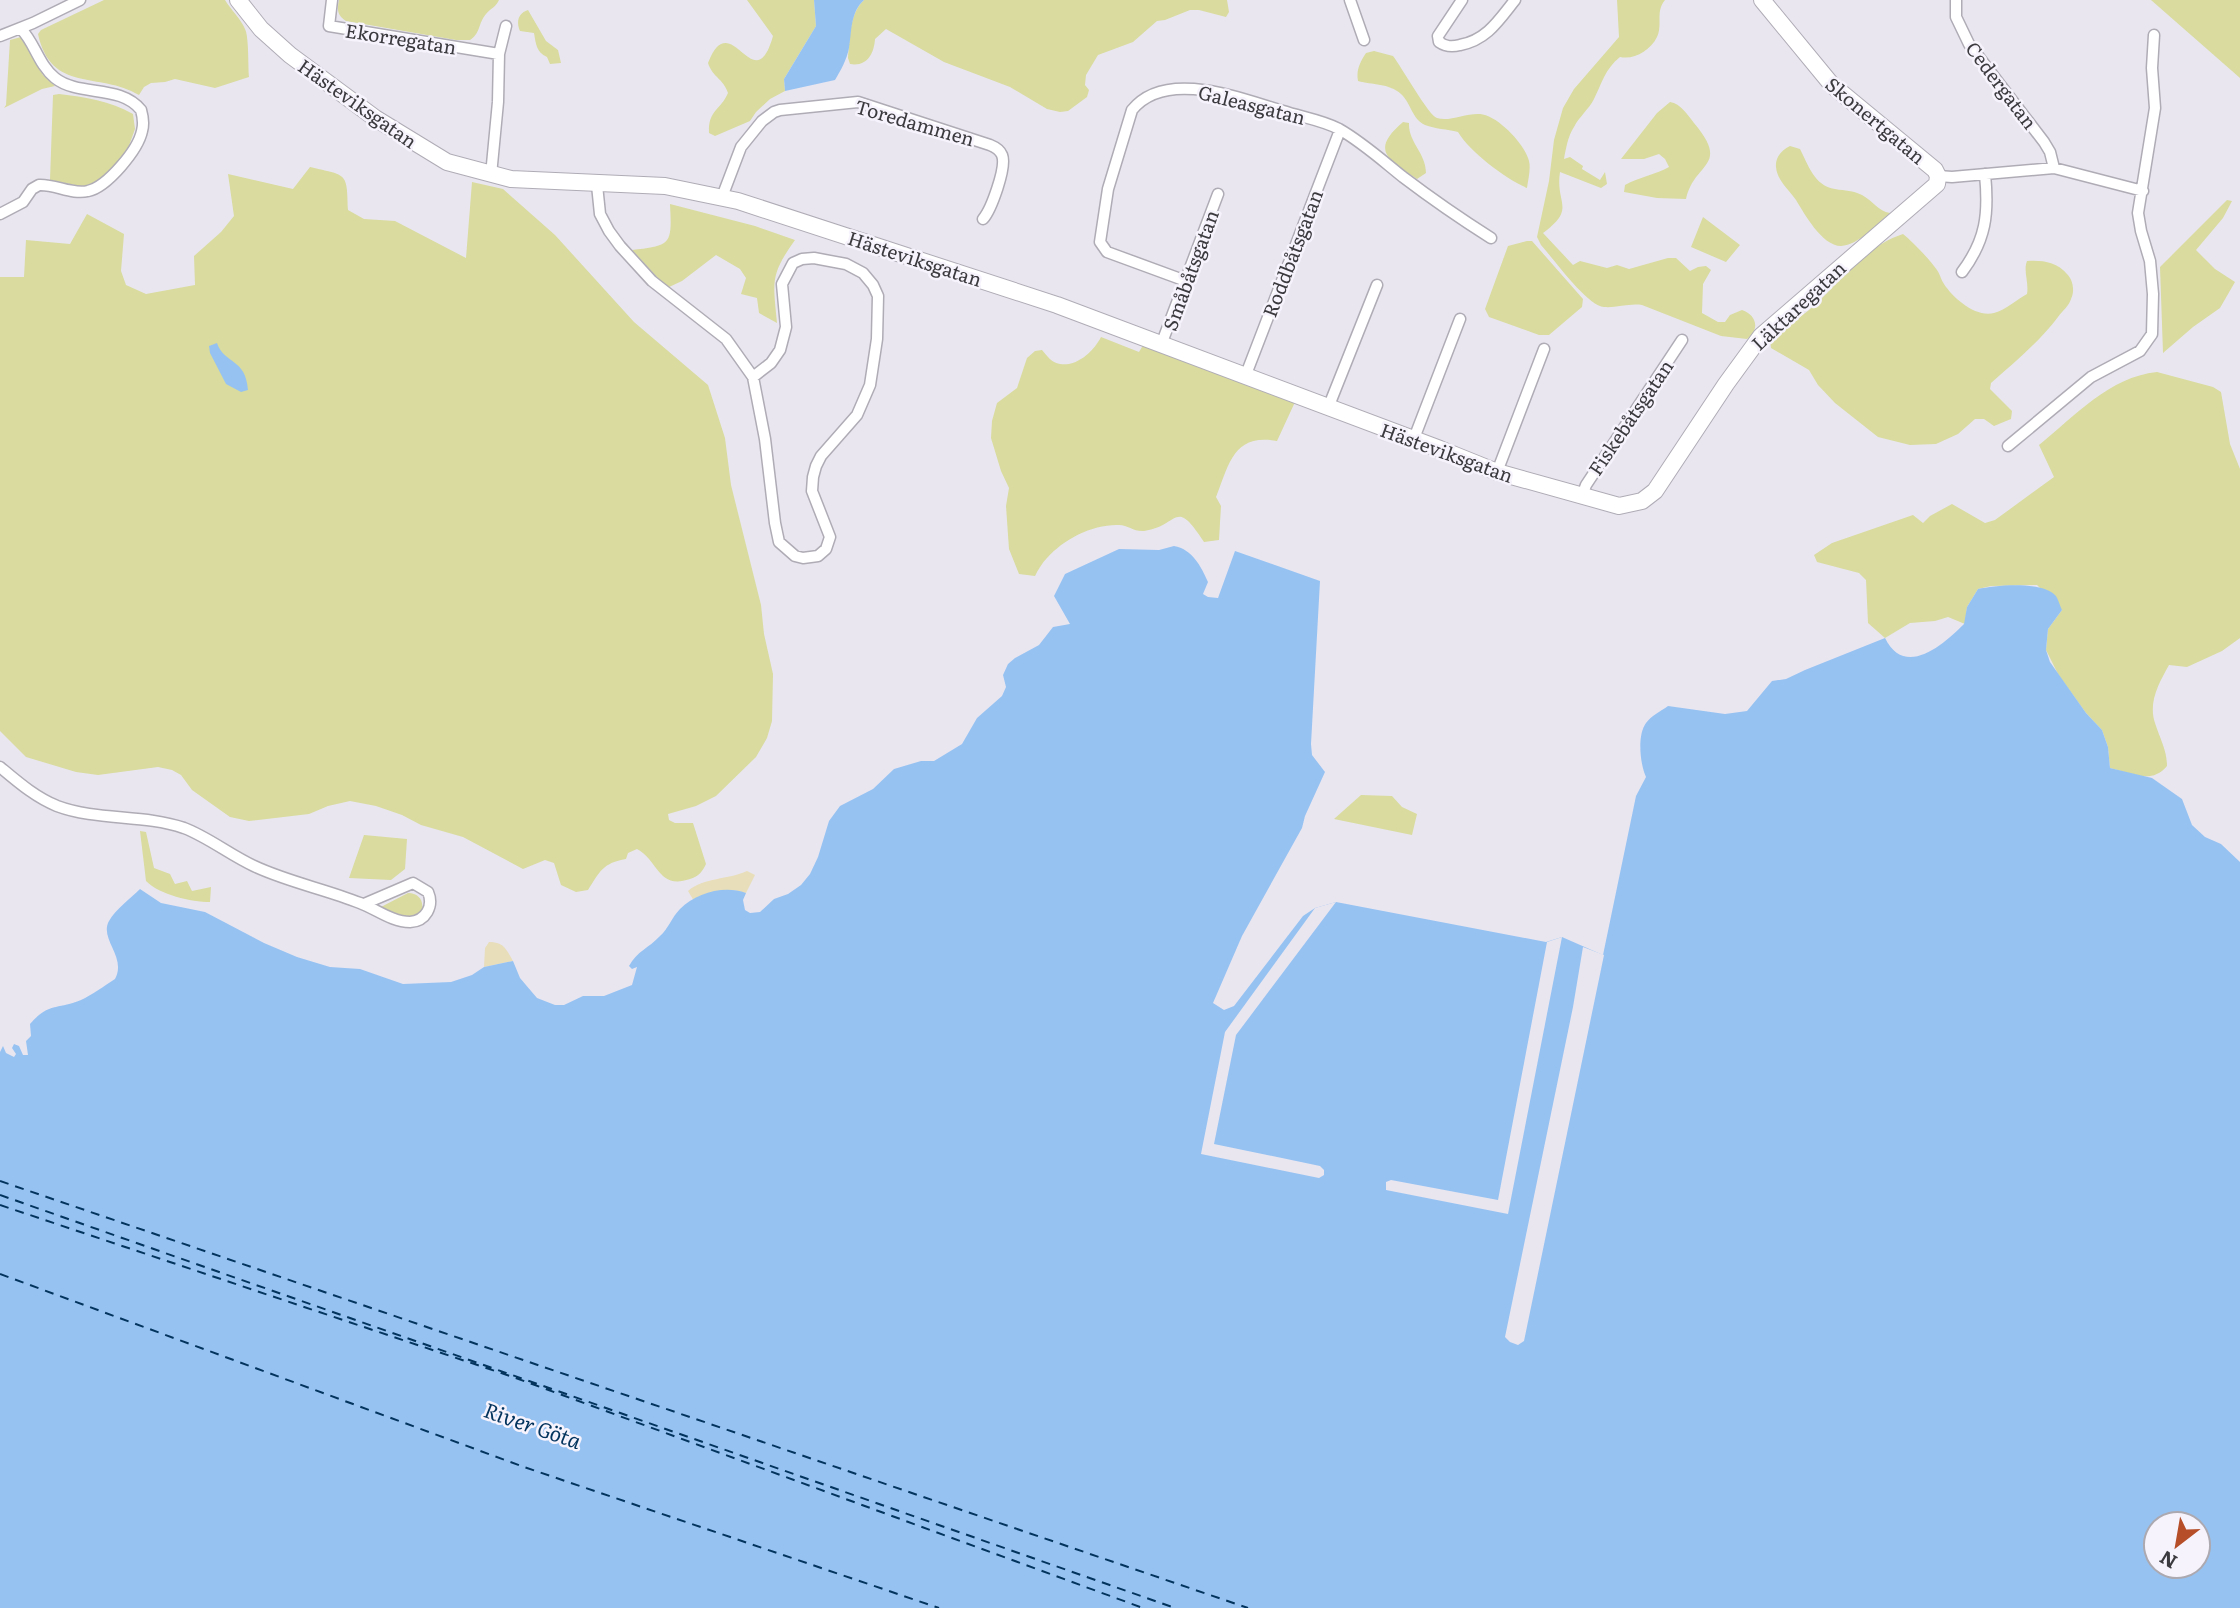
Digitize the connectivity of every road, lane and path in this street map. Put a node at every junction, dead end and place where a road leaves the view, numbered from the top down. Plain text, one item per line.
1 (80, 0) edge
2 (238, 0) edge
3 (332, 0) edge
4 (1350, 0) edge
5 (1462, 0) edge
6 (1515, 0) edge
7 (1762, 0) edge
8 (1956, 0) edge
9 (506, 26) dead end
10 (21, 29) junction
11 (2154, 35) dead end
12 (0, 36) edge
13 (1364, 40) dead end
14 (499, 54) junction
15 (1340, 130) junction
16 (2054, 167) junction
17 (1985, 174) junction
18 (491, 176) junction
19 (1938, 176) junction
20 (597, 185) junction
21 (2143, 191) junction
22 (1217, 194) dead end
23 (722, 197) junction
24 (0, 214) edge
25 (983, 219) dead end
26 (1491, 238) dead end
27 (1962, 272) dead end
28 (1186, 281) junction
29 (1377, 285) dead end
30 (1460, 319) dead end
31 (1682, 340) dead end
32 (1161, 345) junction
33 (1544, 349) dead end
34 (753, 377) junction
35 (1245, 377) junction
36 (1328, 408) junction
37 (1413, 441) junction
38 (2008, 446) dead end
39 (1497, 472) junction
40 (1582, 496) junction
41 (1619, 506) joint
42 (0, 767) edge
43 (364, 904) junction

1 - 10 street
2 - 18 street, Hästeviksgatan
3 - 14 street, Ekorregatan
4 - 13 street
5 - 6 street
7 - 19 street, Skonertgatan
8 - 16 street, Cedergatan
9 - 14 street
10 - 12 street
10 - 24 street
11 - 21 street
14 - 18 street
15 - 26 street, Galeasgatan
15 - 28 street, Galeasgatan
15 - 35 street, Roddbåtsgatan
16 - 17 street, Skonertgatan
16 - 21 street, Skonertgatan
17 - 19 street, Skonertgatan
17 - 27 street
18 - 20 street, Hästeviksgatan
19 - 41 street, Läktaregatan
20 - 23 street, Hästeviksgatan
20 - 34 street
21 - 38 street
22 - 28 street, Småbåtsgatan
23 - 25 street, Toredammen
23 - 32 street, Hästeviksgatan
28 - 32 street, Småbåtsgatan
29 - 36 street
30 - 37 street
31 - 40 street, Fiskebåtsgatan
32 - 35 street, Hästeviksgatan
33 - 39 street
34 - 34 street
35 - 36 street, Hästeviksgatan
36 - 37 street, Hästeviksgatan
37 - 39 street, Hästeviksgatan
39 - 40 street, Hästeviksgatan
40 - 41 street, Hästeviksgatan
42 - 43 street
43 - 43 street

